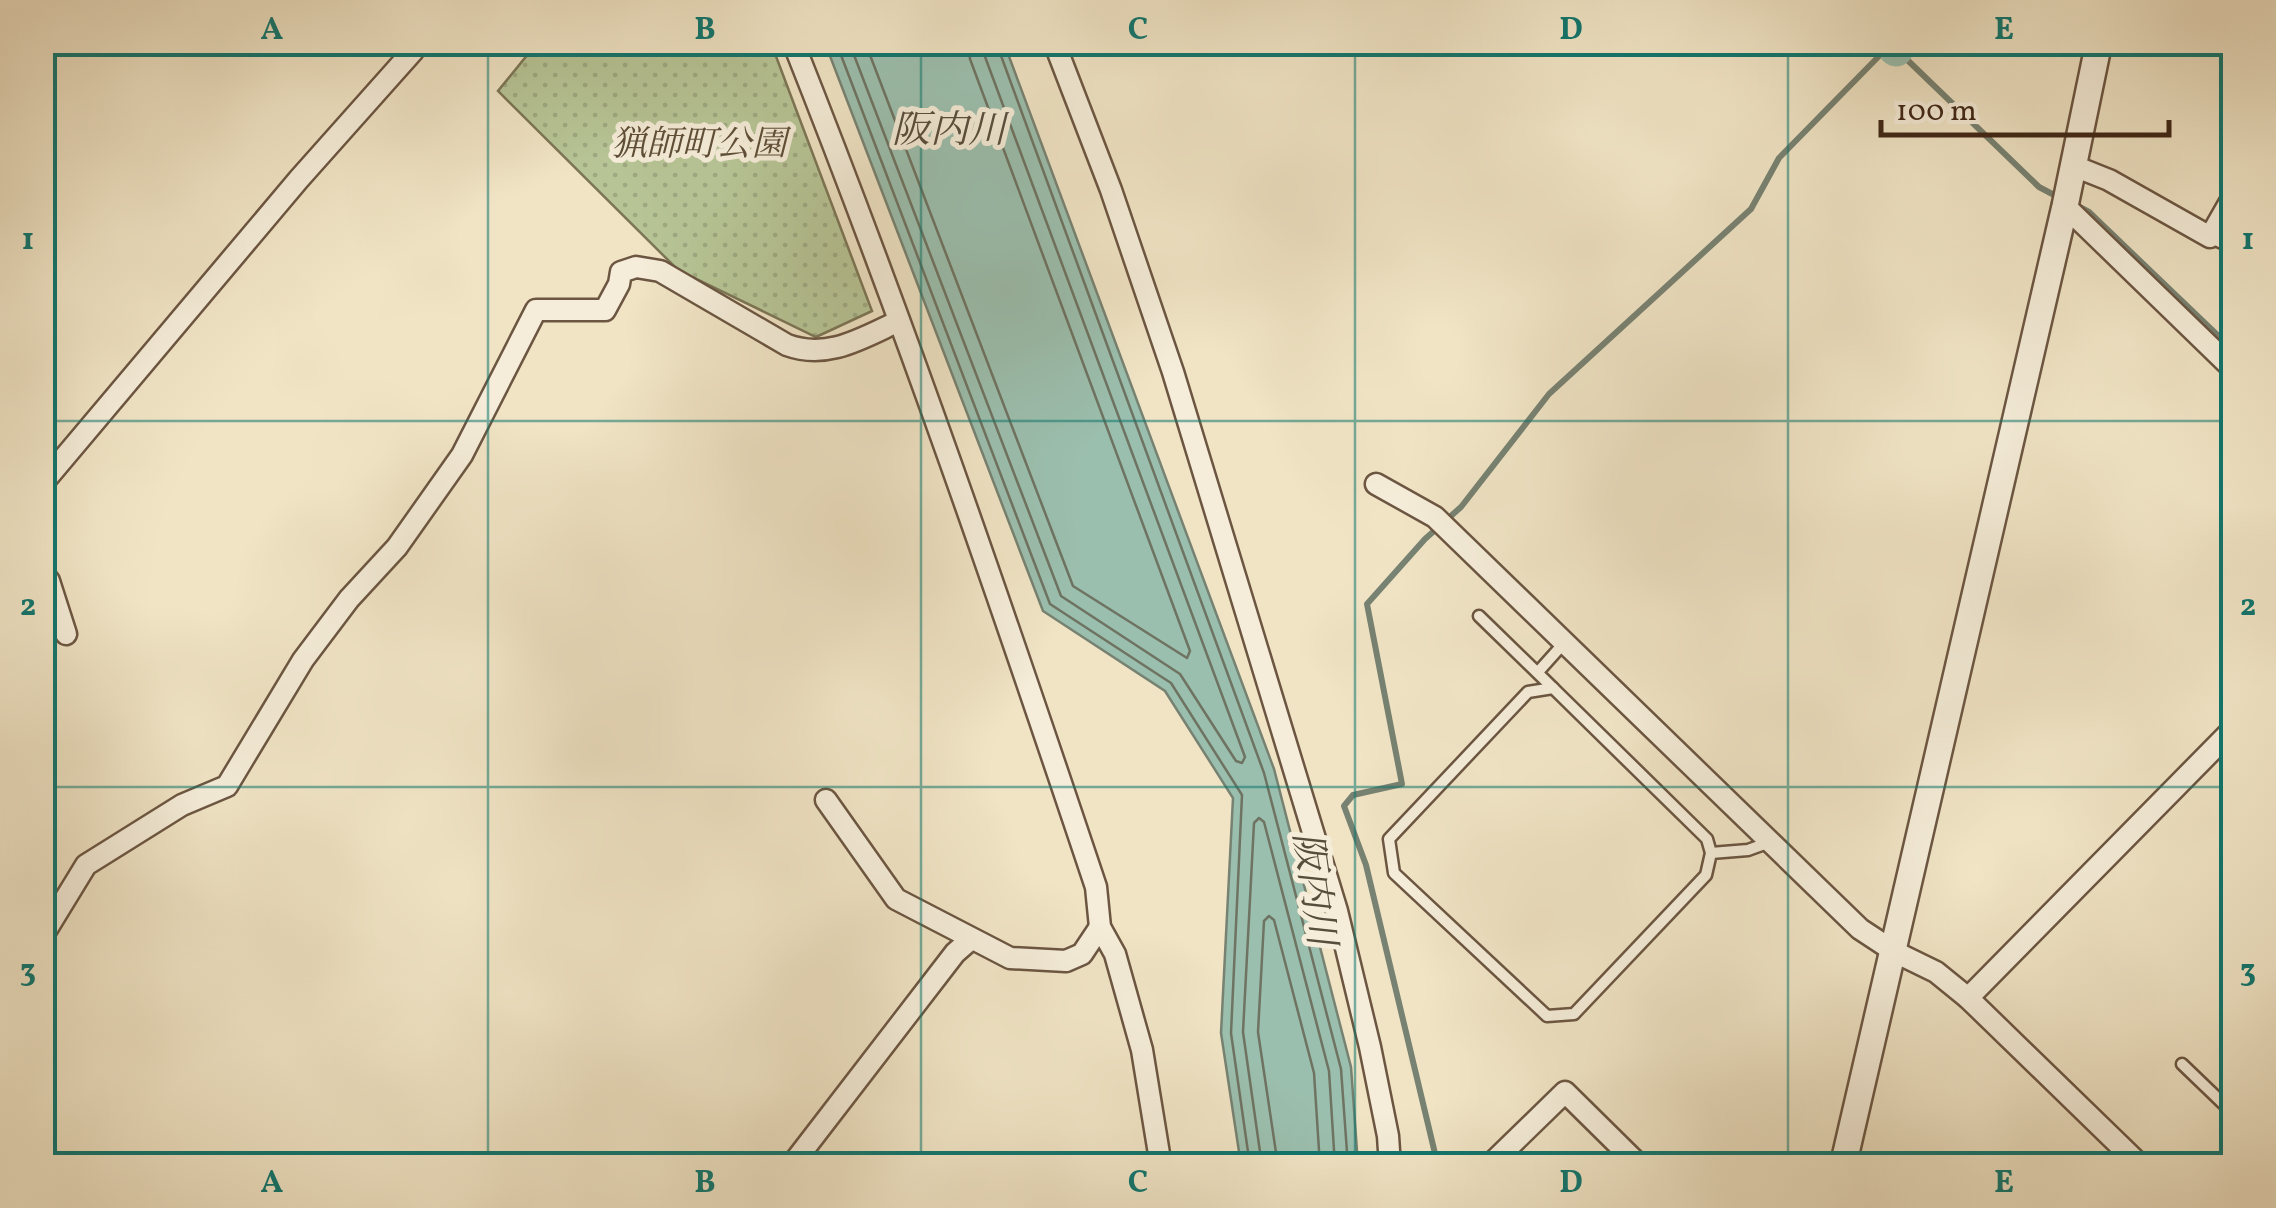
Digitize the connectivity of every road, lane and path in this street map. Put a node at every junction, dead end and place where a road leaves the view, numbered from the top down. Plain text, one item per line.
1 (416, 42) edge
2 (794, 42) edge
3 (1054, 42) edge
4 (2099, 42) edge
5 (2074, 166) junction
6 (2234, 195) edge
7 (2065, 206) junction
8 (2210, 237) junction
9 (2234, 249) edge
10 (900, 321) junction
11 (2234, 370) edge
12 (42, 484) edge
13 (1376, 484) dead end
14 (42, 572) edge
15 (1479, 616) dead end
16 (66, 634) dead end
17 (1564, 642) junction
18 (1538, 672) junction
19 (1553, 688) junction
20 (2234, 728) edge
21 (826, 800) dead end
22 (1771, 842) junction
23 (1711, 853) junction
24 (1100, 927) junction
25 (42, 937) edge
26 (970, 938) junction
27 (1895, 952) junction
28 (1968, 998) junction
29 (2182, 1064) dead end
30 (2234, 1114) edge
31 (791, 1166) edge
32 (1161, 1166) edge
33 (1390, 1166) edge
34 (1489, 1166) edge
35 (1640, 1166) edge
36 (1843, 1166) edge
37 (2141, 1166) edge

1 - 12 street
2 - 10 street
3 - 33 street
4 - 5 street
5 - 7 street
5 - 8 street
6 - 8 street
7 - 11 street
7 - 27 street
8 - 9 lane
10 - 24 street
10 - 25 street
13 - 17 street
14 - 16 street
15 - 18 lane
17 - 18 lane
17 - 22 street
18 - 19 lane
19 - 23 lane
19 - 23 lane
20 - 28 street
21 - 26 street
22 - 23 lane
22 - 27 street
24 - 26 street
24 - 32 street
26 - 31 street
27 - 28 street
27 - 36 street
28 - 37 street
29 - 30 lane
34 - 35 street

